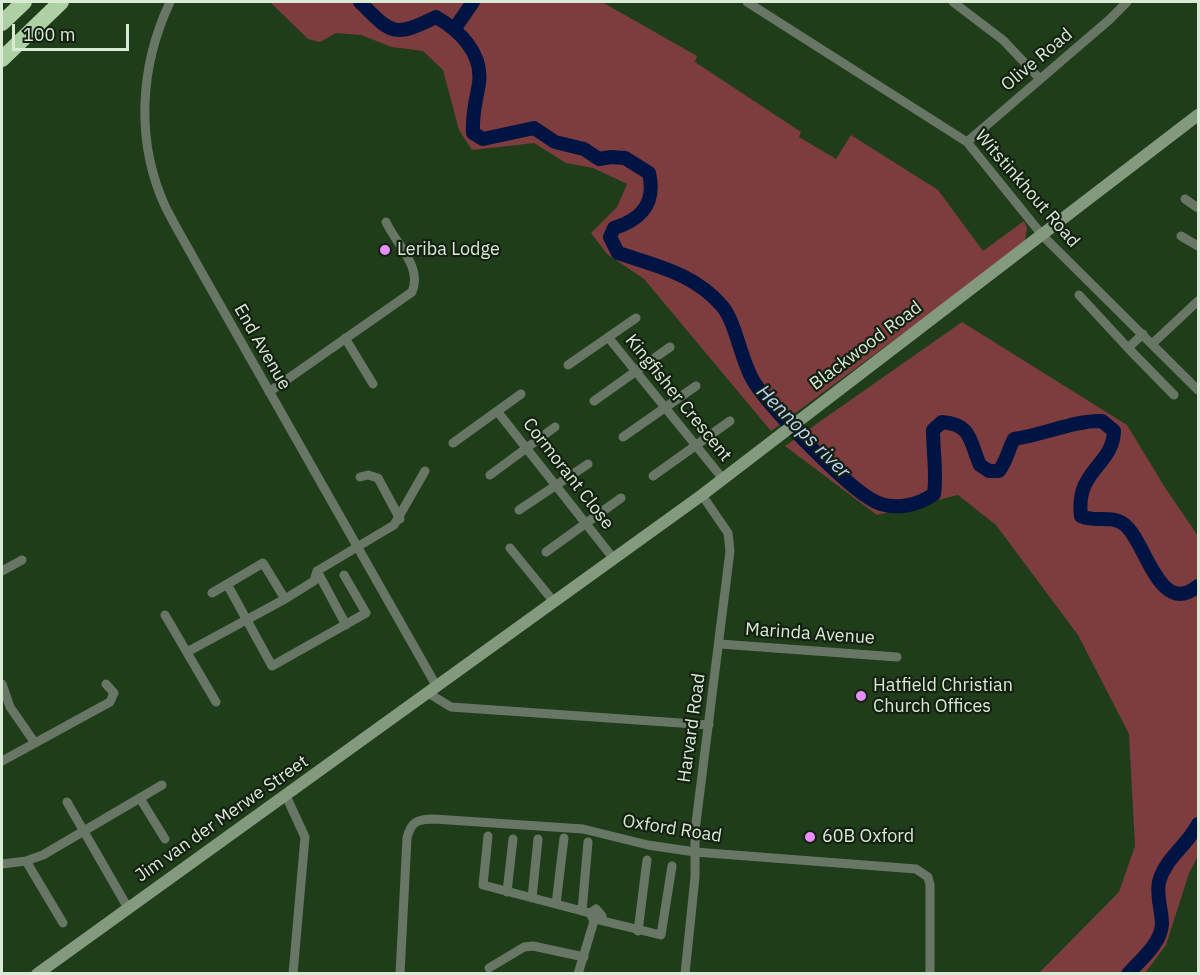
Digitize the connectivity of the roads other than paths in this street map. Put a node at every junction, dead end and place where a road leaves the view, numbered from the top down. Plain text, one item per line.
1 (24, 2) edge
2 (61, 2) edge
3 (170, 2) edge
4 (747, 2) edge
5 (953, 2) edge
6 (1126, 2) edge
7 (2, 23) edge
8 (2, 59) edge
9 (1040, 80) junction
10 (1198, 115) edge
11 (967, 142) junction
12 (1185, 199) dead end
13 (1198, 207) edge
14 (386, 222) dead end
15 (1043, 236) junction
16 (1181, 236) dead end
17 (1198, 246) edge
18 (1079, 295) dead end
19 (1198, 301) edge
20 (636, 318) dead end
21 (1143, 334) junction
22 (608, 337) junction
23 (345, 338) junction
24 (1152, 344) junction
25 (670, 347) dead end
26 (1128, 348) junction
27 (568, 365) dead end
28 (637, 372) junction
29 (373, 384) dead end
30 (696, 386) dead end
31 (1198, 390) edge
32 (269, 392) junction
33 (521, 394) dead end
34 (1174, 395) dead end
35 (594, 401) dead end
36 (666, 407) junction
37 (497, 411) junction
38 (730, 421) dead end
39 (555, 427) dead end
40 (623, 437) dead end
41 (453, 443) dead end
42 (695, 445) junction
43 (527, 449) junction
44 (588, 464) dead end
45 (425, 471) dead end
46 (490, 475) dead end
47 (653, 476) dead end
48 (360, 477) dead end
49 (723, 478) junction
50 (556, 486) junction
51 (702, 495) junction
52 (621, 498) dead end
53 (519, 510) dead end
54 (400, 519) junction
55 (585, 524) junction
56 (358, 547) junction
57 (510, 548) dead end
58 (546, 552) dead end
59 (613, 558) junction
60 (22, 560) dead end
61 (2, 571) edge
62 (317, 571) junction
63 (344, 575) dead end
64 (227, 584) junction
65 (212, 593) dead end
66 (285, 599) junction
67 (554, 602) junction
68 (165, 615) dead end
69 (247, 620) junction
70 (346, 625) junction
71 (720, 644) junction
72 (187, 652) junction
73 (897, 657) dead end
74 (2, 684) edge
75 (106, 684) dead end
76 (432, 690) junction
77 (216, 702) dead end
78 (709, 725) junction
79 (35, 743) junction
80 (2, 762) edge
81 (162, 785) dead end
82 (286, 796) junction
83 (141, 800) junction
84 (67, 802) dead end
85 (84, 832) junction
86 (488, 836) dead end
87 (513, 838) dead end
88 (564, 838) dead end
89 (165, 839) dead end
90 (538, 839) dead end
91 (588, 842) dead end
92 (694, 852) junction
93 (647, 860) dead end
94 (26, 861) junction
95 (2, 864) edge
96 (672, 866) dead end
97 (507, 892) junction
98 (532, 898) junction
99 (556, 904) junction
100 (128, 908) junction
101 (591, 916) junction
102 (63, 924) dead end
103 (638, 931) junction
104 (584, 957) junction
105 (489, 968) dead end
106 (581, 972) edge
107 (37, 974) edge
108 (293, 974) edge
109 (400, 974) edge
110 (685, 974) edge
111 (930, 974) edge

1 - 7 highway
2 - 8 highway
3 - 32 street, End Avenue
4 - 11 street, Witstinkhout Road
5 - 9 street
6 - 9 street, Olive Road
9 - 11 street, Olive Road
10 - 15 street, Blackwood Road
11 - 15 street, Witstinkhout Road
12 - 13 street
14 - 23 street
15 - 21 street, Witstinkhout Road
15 - 49 street, Blackwood Road
16 - 17 street
18 - 26 street
19 - 24 street
20 - 22 street
21 - 24 street, Witstinkhout Road
21 - 26 street
22 - 27 street
22 - 28 street, Kingfisher Crescent
23 - 29 street
23 - 32 street
24 - 31 street, Witstinkhout Road
25 - 28 street
26 - 34 street
28 - 35 street
28 - 36 street, Kingfisher Crescent
30 - 36 street
32 - 56 street, End Avenue
33 - 37 street
36 - 40 street
36 - 42 street, Kingfisher Crescent
37 - 41 street
37 - 43 street, Cormorant Close
38 - 42 street
39 - 43 street
42 - 47 street
42 - 49 street, Kingfisher Crescent
43 - 46 street
43 - 50 street, Cormorant Close
44 - 50 street
45 - 54 street
48 - 54 street
49 - 51 street, Blackwood Road
50 - 53 street
50 - 55 street, Cormorant Close
51 - 59 street, Blackwood Road
51 - 71 street, Harvard Road
52 - 55 street
54 - 56 street
55 - 58 street
55 - 59 street, Cormorant Close
56 - 62 street
56 - 76 street, End Avenue
57 - 67 street
59 - 67 street, Blackwood Road
60 - 61 street
62 - 66 street
62 - 70 street
63 - 70 street
64 - 65 street
64 - 66 street
64 - 69 street
66 - 69 street
67 - 76 street, Blackwood Road
68 - 72 street
69 - 70 street
69 - 72 street
71 - 73 street, Marinda Avenue
71 - 78 street, Harvard Road
72 - 77 street
74 - 79 street
75 - 79 street
76 - 78 street
76 - 82 street, Jim van der Merwe Street
78 - 92 street, Harvard Road
79 - 80 street
81 - 83 street
82 - 100 street, Jim van der Merwe Street
82 - 108 street
83 - 85 street
83 - 89 street
84 - 85 street
85 - 94 street
85 - 100 street
86 - 97 street
87 - 97 street
88 - 99 street
90 - 98 street
91 - 101 street
92 - 109 street, Oxford Road
92 - 110 street, Harvard Road
92 - 111 street, Oxford Road
93 - 103 street
94 - 95 street
94 - 102 street
96 - 103 street
97 - 98 street
98 - 99 street
99 - 101 street
100 - 107 street, Jim van der Merwe Street
101 - 103 street
101 - 104 street
104 - 105 street
104 - 106 street

